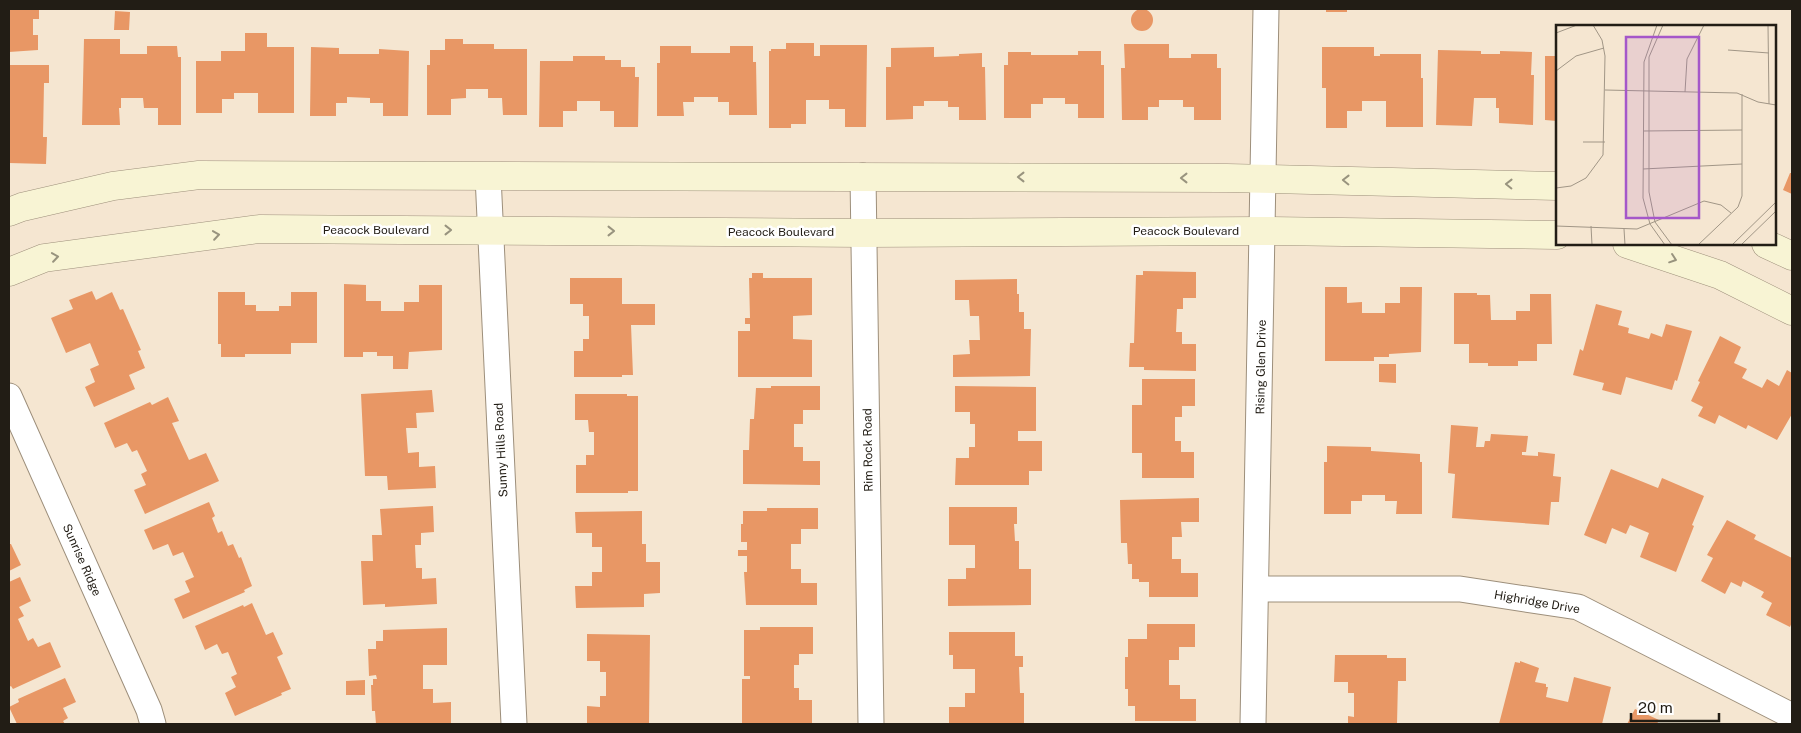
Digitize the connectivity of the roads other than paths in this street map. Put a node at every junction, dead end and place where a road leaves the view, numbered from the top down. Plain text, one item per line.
1 (1266, 9) edge
2 (488, 176) junction
3 (863, 176) junction
4 (1264, 178) junction
5 (1556, 186) edge
6 (9, 212) edge
7 (491, 230) junction
8 (1263, 231) junction
9 (864, 233) junction
10 (1556, 235) edge
11 (1630, 245) edge
12 (1768, 245) edge
13 (1792, 256) edge
14 (9, 272) edge
15 (1792, 310) edge
16 (9, 396) edge
17 (1256, 589) junction
18 (1792, 716) edge
19 (153, 724) edge
20 (514, 724) edge
21 (871, 724) edge
22 (1253, 724) edge

1 - 4 street, Rising Glen Drive
2 - 3 street
2 - 6 street
2 - 7 street, Sunny Hills Road
4 -> 3 street
3 - 9 street, Rim Rock Road
5 -> 4 street
4 - 8 street, Rising Glen Drive
7 -> 9 street, Peacock Boulevard
14 -> 7 street, Peacock Boulevard
7 - 20 street, Sunny Hills Road
8 - 9 street, Peacock Boulevard
8 - 10 street, Peacock Boulevard
8 - 17 street, Rising Glen Drive
9 - 21 street, Rim Rock Road
11 -> 15 street
12 - 13 street
16 - 19 street, Sunrise Ridge
17 - 18 street, Highridge Drive
17 - 22 street, Rising Glen Drive

